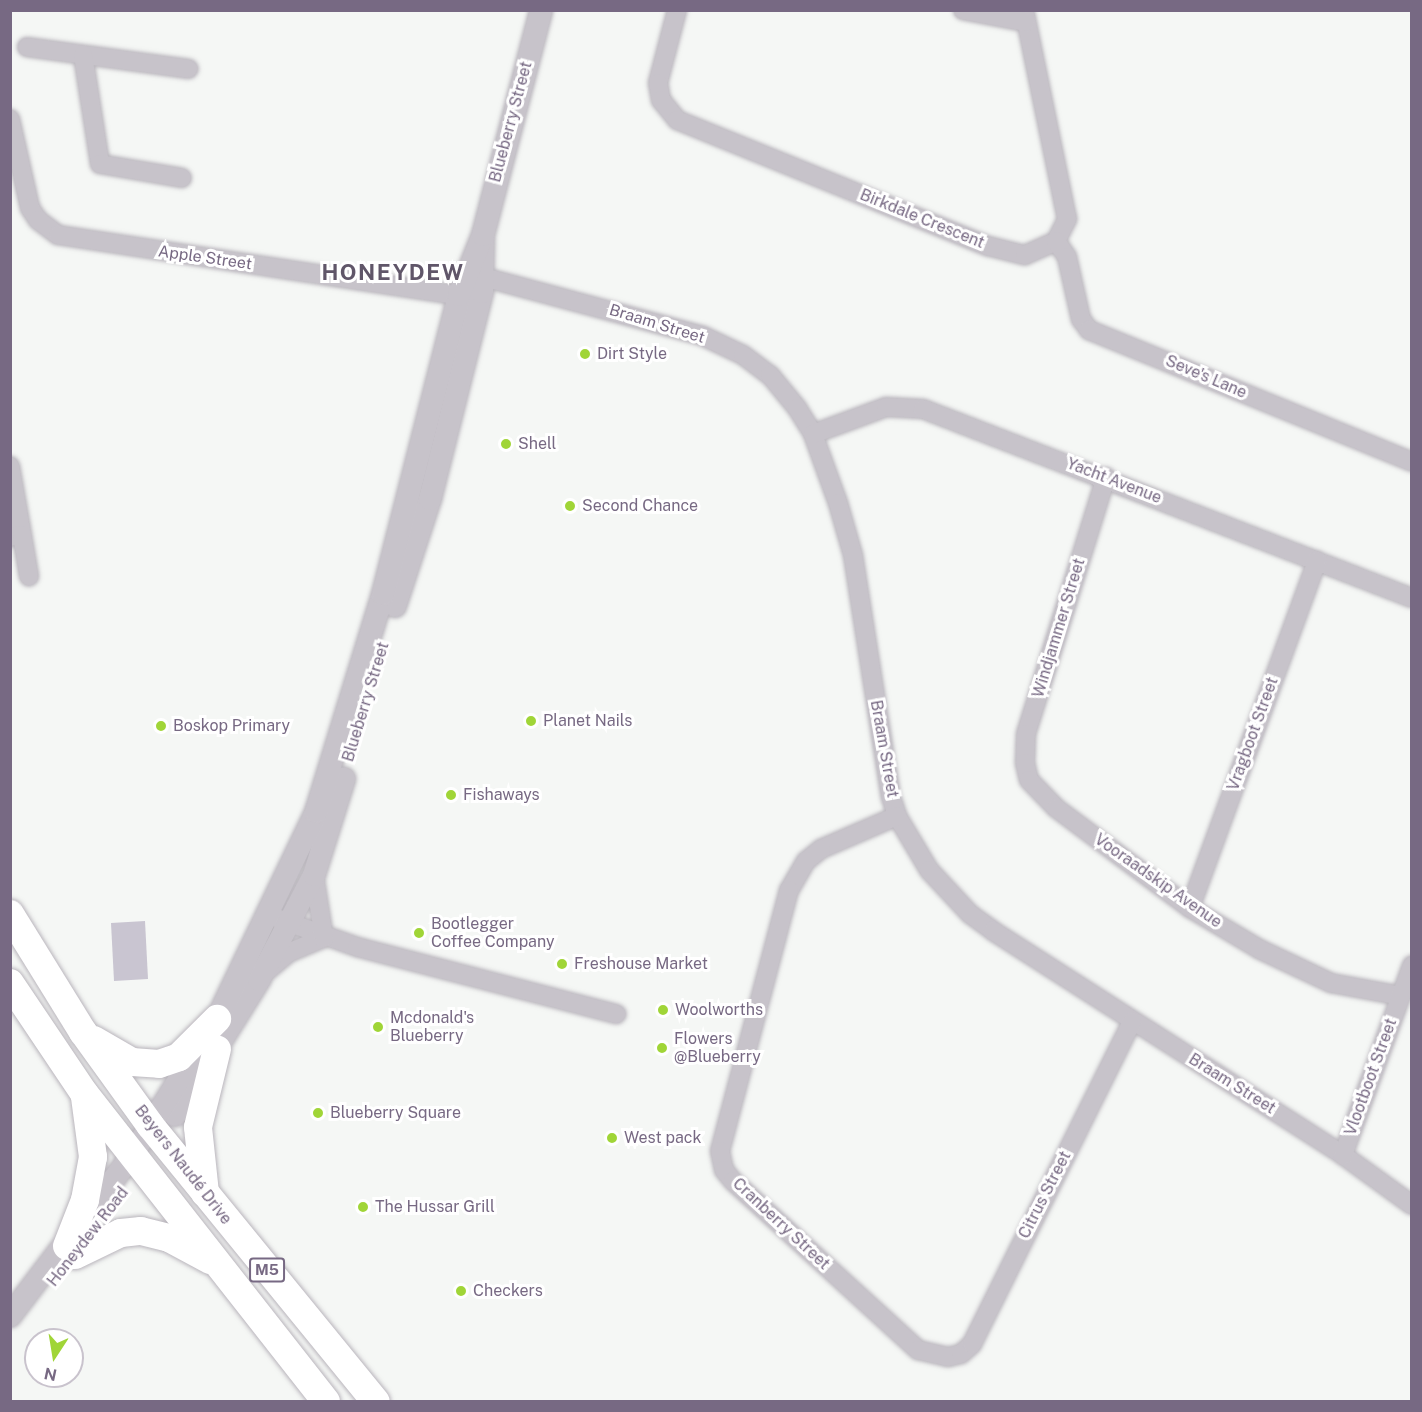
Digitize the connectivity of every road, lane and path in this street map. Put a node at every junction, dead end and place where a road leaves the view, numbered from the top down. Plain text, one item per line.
1 (541, 10) edge
2 (677, 10) edge
3 (963, 10) edge
4 (1025, 16) edge
5 (27, 47) dead end
6 (83, 55) junction
7 (189, 69) dead end
8 (10, 119) edge
9 (182, 178) dead end
10 (1056, 241) junction
11 (475, 274) junction
12 (470, 297) junction
13 (813, 434) junction
14 (1412, 462) edge
15 (10, 466) edge
16 (1106, 477) junction
17 (16, 536) edge
18 (1317, 561) junction
19 (29, 576) dead end
20 (1412, 598) edge
21 (1029, 780) joint
22 (897, 816) junction
23 (314, 874) junction
24 (1190, 908) junction
25 (10, 914) edge
26 (278, 919) junction
27 (324, 938) junction
28 (1412, 965) edge
29 (258, 980) junction
30 (10, 983) edge
31 (1401, 996) junction
32 (617, 1014) dead end
33 (217, 1019) junction
34 (1132, 1021) junction
35 (83, 1032) junction
36 (217, 1049) junction
37 (84, 1093) junction
38 (155, 1131) junction
39 (1343, 1155) junction
40 (137, 1160) junction
41 (205, 1195) junction
42 (1412, 1205) edge
43 (71, 1250) junction
44 (219, 1265) junction
45 (10, 1316) edge
46 (10, 1334) edge
47 (948, 1357) joint
48 (326, 1401) edge
49 (376, 1401) edge

1 - 11 street, Blueberry Street
2 - 10 street, Birkdale Crescent
3 - 4 street
4 - 10 street
5 - 6 street
6 - 7 street
6 - 9 street
8 - 12 street, Apple Street
10 - 14 street, Seve's Lane
11 - 12 street, Blueberry Street
11 - 13 street, Braam Street
12 - 23 street, Blueberry Street
12 - 26 street, Blueberry Street
13 - 16 street, Yacht Avenue
13 - 22 street, Braam Street
15 - 17 street
16 - 18 street, Yacht Avenue
16 - 21 street, Windjammer Street
17 - 19 street
18 - 20 street, Yacht Avenue
18 - 24 street, Vragboot Street
21 - 24 street, Vooraadskip Avenue
22 - 34 street, Braam Street
22 - 47 street, Cranberry Street
23 - 26 street, Blueberry Street
23 - 27 street
24 - 31 street, Vooraadskip Avenue
25 - 35 main road, Beyers Naudé Drive / M5
26 - 27 street
26 - 29 street, Blueberry Street
26 - 33 street, Blueberry Street
27 - 29 street
27 - 32 street
28 - 31 street, Vlootboot Street
29 - 36 street, Blueberry Street
30 - 37 main road, Beyers Naudé Drive / M5
31 - 39 street, Vlootboot Street
33 - 35 main road
33 - 38 street, Blueberry Street
34 - 39 street, Braam Street
34 - 47 street, Citrus Street
35 - 38 main road, Beyers Naudé Drive / M5
36 - 38 street, Blueberry Street
36 - 41 main road
37 - 40 main road, Beyers Naudé Drive / M5
37 - 43 main road
38 - 40 street, Honeydew Road
38 - 41 main road, Beyers Naudé Drive / M5
39 - 42 street, Braam Street
40 - 43 street, Honeydew Road
40 - 44 main road, Beyers Naudé Drive / M5
41 - 49 main road, Beyers Naudé Drive / M5
43 - 44 main road
43 - 45 street, Honeydew Road
43 - 46 street, Honeydew Road
44 - 48 main road, Beyers Naudé Drive / M5

